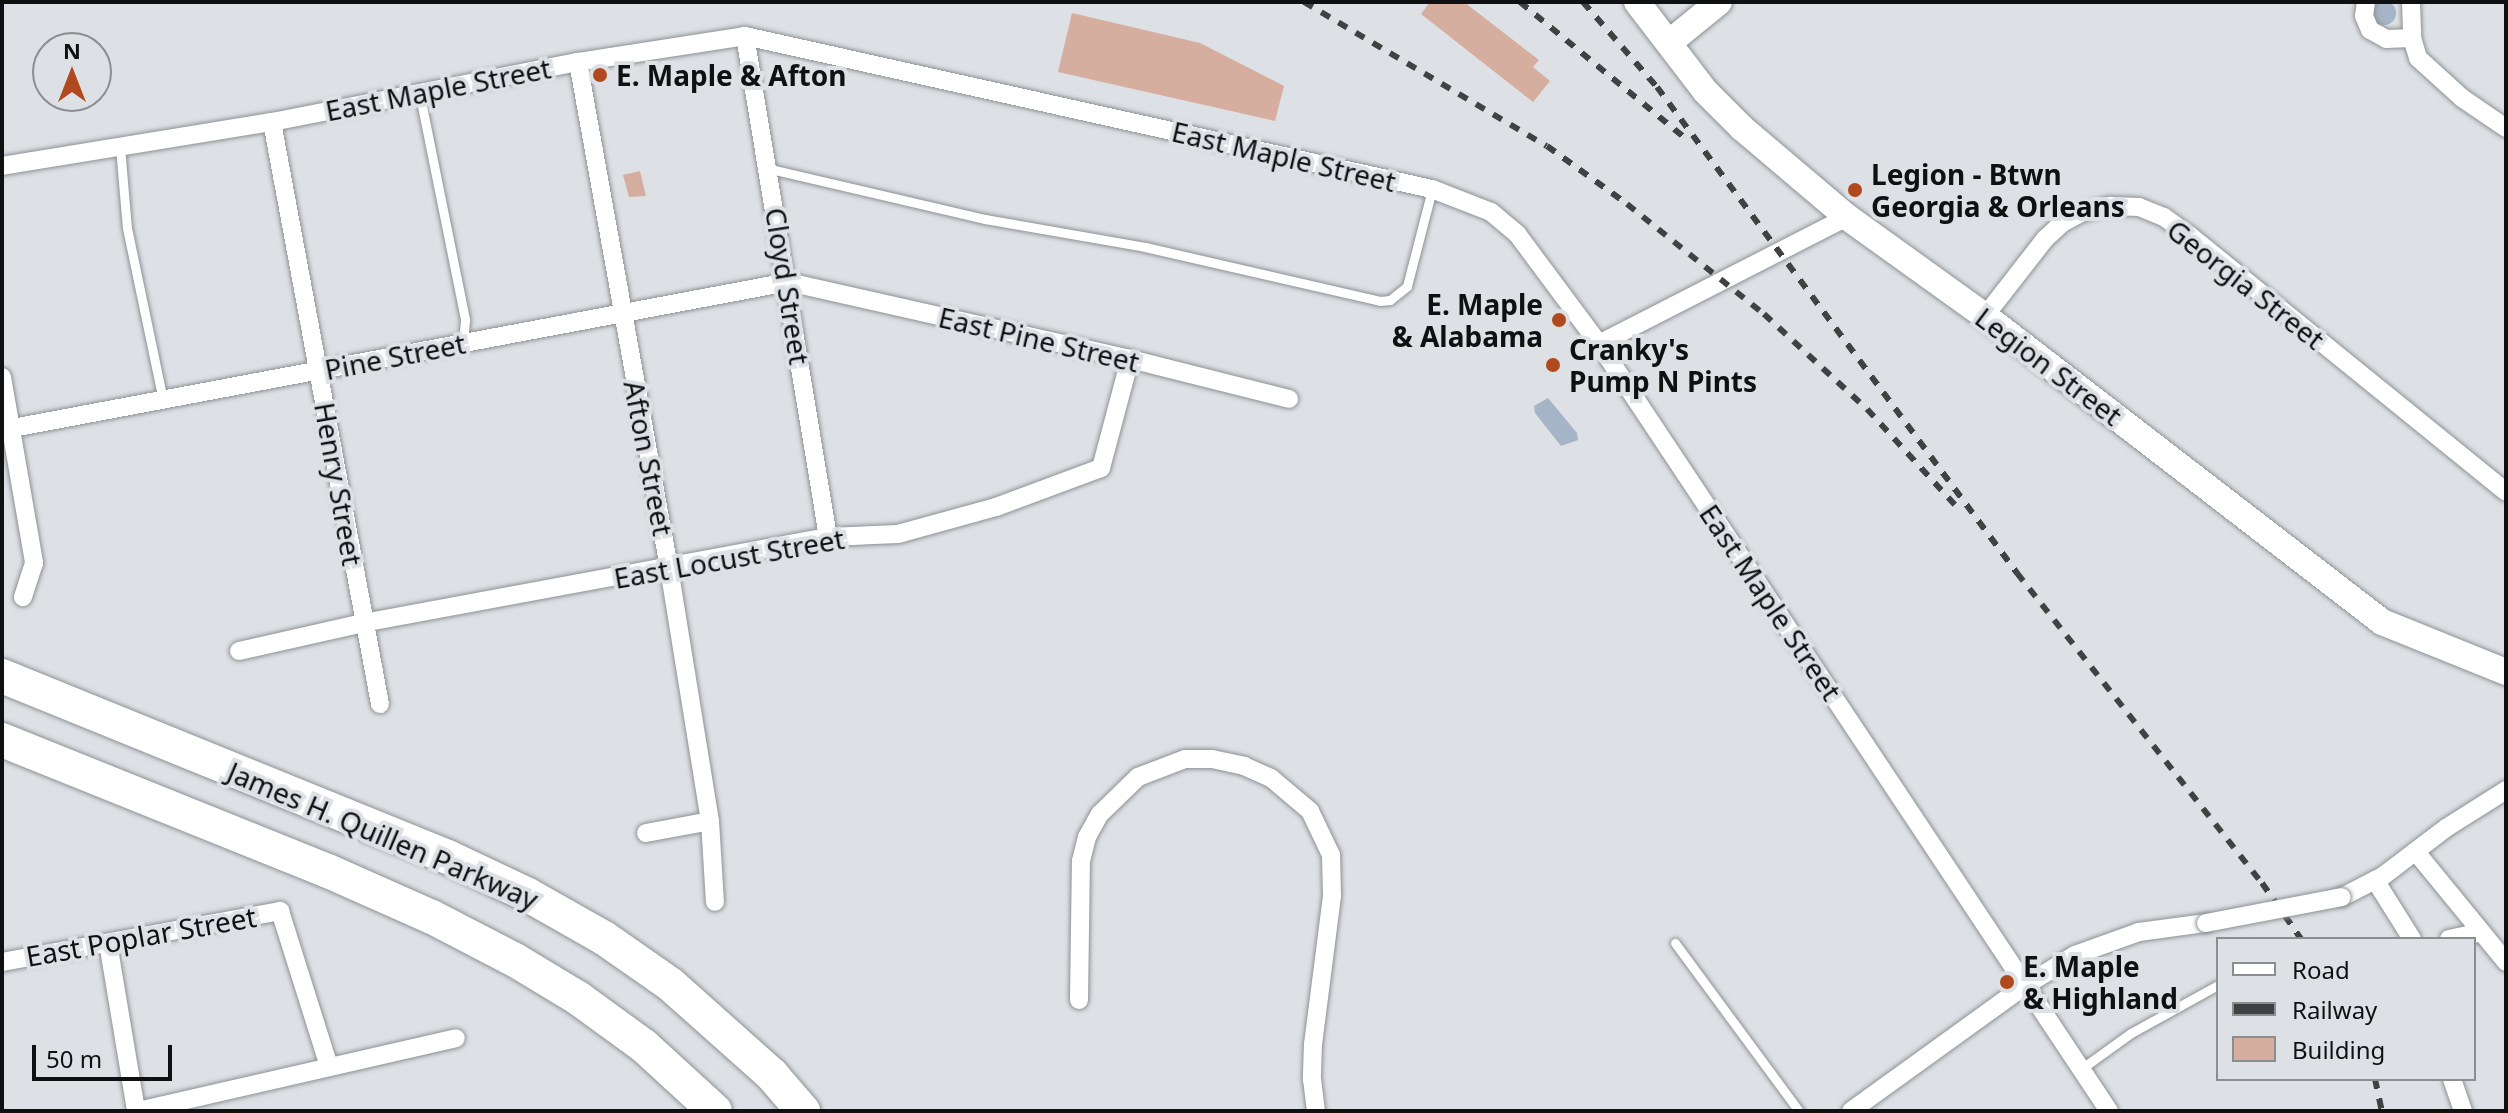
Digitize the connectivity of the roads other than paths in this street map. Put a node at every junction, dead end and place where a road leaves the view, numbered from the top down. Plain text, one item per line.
1 (1637, 2) edge
2 (1719, 2) edge
3 (2366, 2) edge
4 (2411, 2) edge
5 (745, 36) junction
6 (2412, 38) junction
7 (1670, 42) junction
8 (578, 62) junction
9 (419, 91) junction
10 (272, 122) junction
11 (2506, 128) edge
12 (120, 147) junction
13 (2, 166) edge
14 (770, 169) junction
15 (1432, 189) junction
16 (1847, 217) junction
17 (788, 282) junction
18 (622, 312) junction
19 (1985, 316) junction
20 (463, 342) junction
21 (1599, 344) junction
22 (1130, 359) junction
23 (320, 371) junction
24 (2, 377) edge
25 (1289, 399) dead end
26 (163, 400) junction
27 (6, 429) edge
28 (2506, 492) edge
29 (828, 537) junction
30 (669, 568) junction
31 (23, 597) dead end
32 (363, 623) junction
33 (239, 651) dead end
34 (2506, 672) edge
35 (2, 676) edge
36 (380, 704) dead end
37 (2, 740) edge
38 (2506, 790) edge
39 (710, 821) junction
40 (646, 833) dead end
41 (2416, 852) junction
42 (2375, 880) junction
43 (715, 902) dead end
44 (2481, 932) junction
45 (2411, 937) edge
46 (2458, 937) edge
47 (108, 943) junction
48 (1675, 943) dead end
49 (2, 962) edge
50 (2506, 962) edge
51 (2026, 985) junction
52 (2216, 986) edge
53 (1079, 1000) dead end
54 (456, 1038) dead end
55 (329, 1066) junction
56 (2081, 1069) junction
57 (2453, 1081) edge
58 (137, 1111) edge
59 (715, 1111) edge
60 (803, 1111) edge
61 (1316, 1111) edge
62 (1799, 1111) edge
63 (1851, 1111) edge
64 (2109, 1111) edge
65 (2463, 1111) edge

1 - 7 main road, Legion Street
2 - 7 main road
3 - 6 street
4 - 6 street
5 - 8 street, East Maple Street
5 - 14 street, Cloyd Street
5 - 15 street, East Maple Street
6 - 11 street
7 - 16 main road, Legion Street
8 - 9 street, East Maple Street
8 - 18 street, Afton Street
9 - 10 street, East Maple Street
9 - 20 lane
10 - 12 street, East Maple Street
10 - 23 street, Henry Street
12 - 13 street, East Maple Street
12 - 26 lane
14 - 15 lane
14 - 17 street, Cloyd Street
15 - 21 street, East Maple Street
16 - 19 main road, Legion Street
16 - 21 street
17 - 18 street, Pine Street
17 - 22 street, East Pine Street
17 - 29 street, Cloyd Street
18 - 20 street, Pine Street
18 - 30 street, Afton Street
19 - 28 street, Georgia Street
19 - 34 main road, Legion Street
20 - 23 street, Pine Street
21 - 51 street, East Maple Street
22 - 25 street, East Pine Street
22 - 29 street, East Locust Street
23 - 26 street, Pine Street
23 - 32 street, Henry Street
24 - 27 street
26 - 27 street, Pine Street
27 - 31 street
29 - 30 street, East Locust Street
30 - 32 street, East Locust Street
30 - 39 street, Afton Street
32 - 33 street, East Locust Street
32 - 36 street, Henry Street
35 - 60 highway, James H. Quillen Parkway
37 - 59 highway, James H. Quillen Parkway
38 - 41 street
39 - 40 street
39 - 43 street, Afton Street
41 - 42 street
41 - 44 street
42 - 45 street
42 - 51 street, bridge
44 - 46 street
44 - 50 street
47 - 49 street, East Poplar Street
47 - 55 street, East Poplar Street
47 - 58 street
48 - 62 lane
51 - 56 street, East Maple Street
51 - 63 street
52 - 56 lane
53 - 61 street
54 - 55 street
55 - 58 street
56 - 64 street, East Maple Street
57 - 65 street

